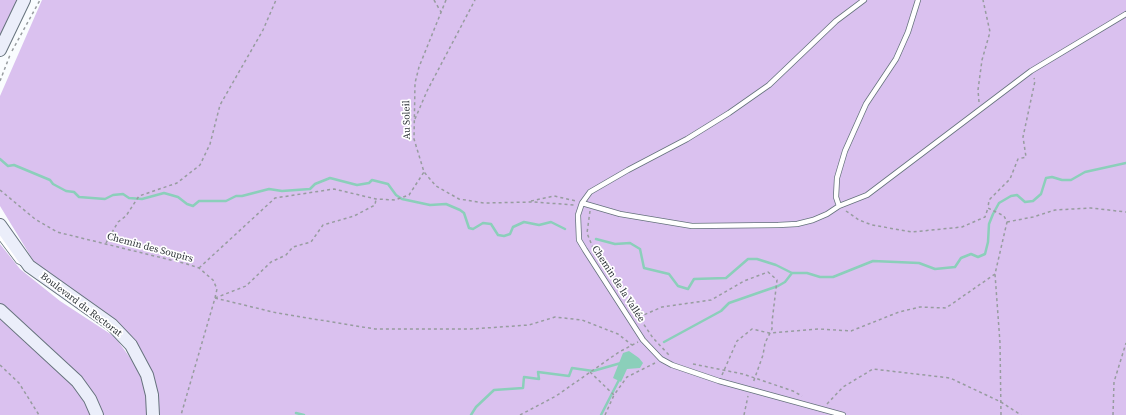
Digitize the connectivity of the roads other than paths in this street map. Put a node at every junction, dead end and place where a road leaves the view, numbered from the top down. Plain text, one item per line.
1 (24, 0) edge
2 (864, 0) edge
3 (918, 0) edge
4 (1126, 14) edge
5 (0, 50) edge
6 (582, 203) junction
7 (839, 206) junction
8 (0, 225) edge
9 (0, 237) edge
10 (29, 266) junction
11 (0, 310) edge
12 (97, 415) edge
13 (153, 415) edge
14 (843, 415) edge

1 - 5 main road
2 - 6 lane
3 - 7 lane
4 - 7 lane
6 - 7 lane
6 - 14 lane, Chemin de la Vallée
8 - 10 main road, Boulevard du Rectorat
9 - 10 lane
10 - 13 main road, Boulevard du Rectorat
11 - 12 main road

